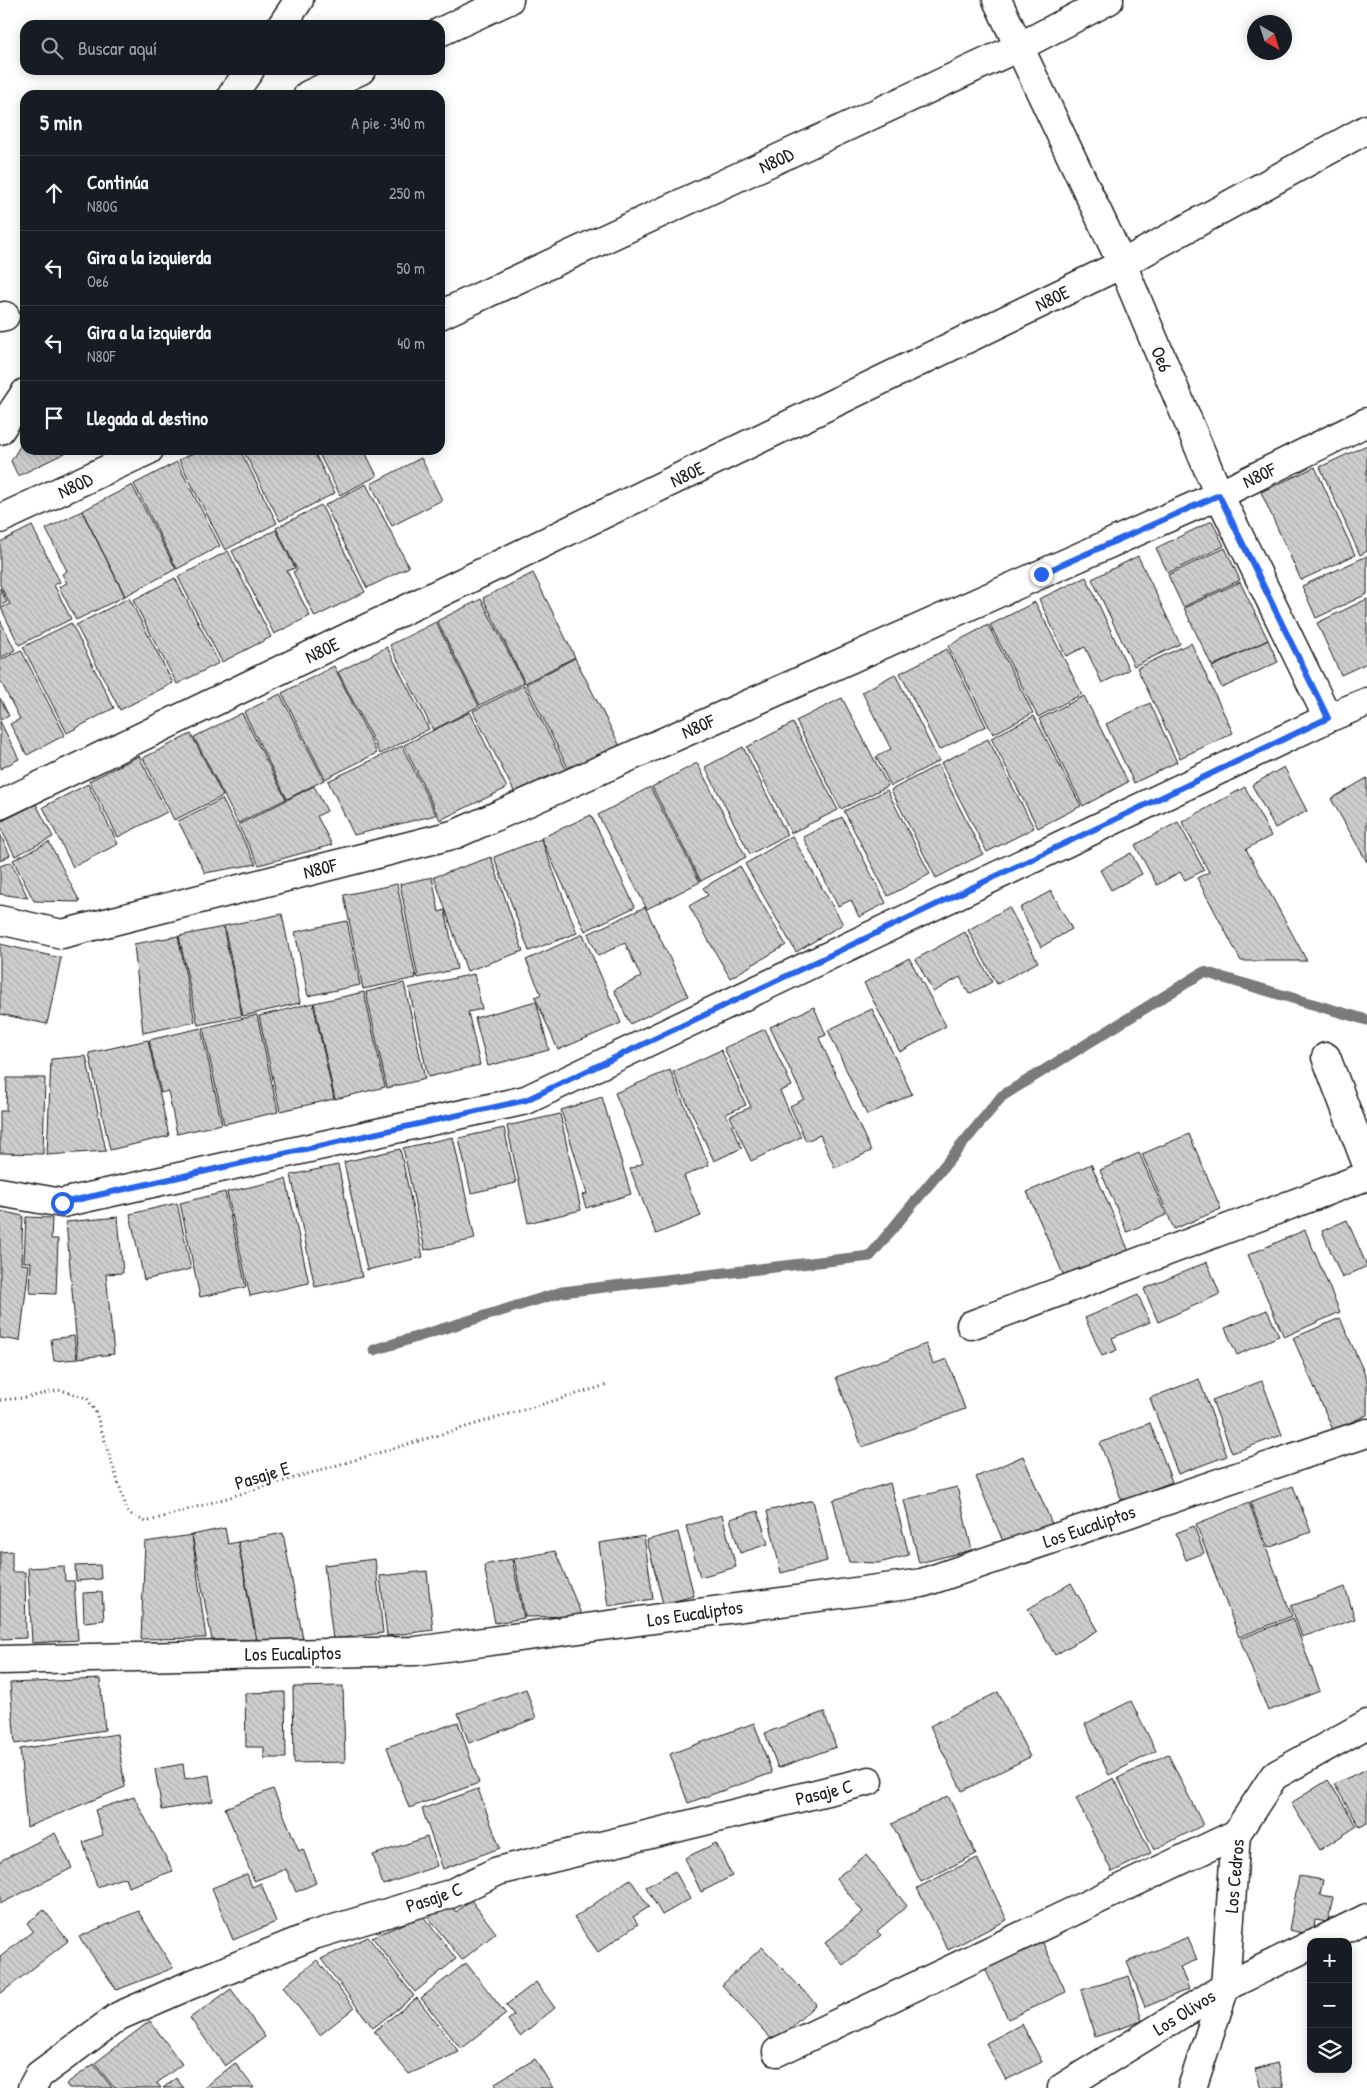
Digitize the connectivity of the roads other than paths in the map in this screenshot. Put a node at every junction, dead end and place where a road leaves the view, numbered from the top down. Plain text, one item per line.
1 (300, 0) edge
2 (508, 0) edge
3 (997, 0) edge
4 (1109, 0) edge
5 (286, 20) edge
6 (445, 30) edge
7 (1019, 47) junction
8 (246, 75) edge
9 (350, 75) edge
10 (236, 90) edge
11 (319, 90) edge
12 (1367, 129) edge
13 (1122, 264) junction
14 (445, 314) edge
15 (20, 400) edge
16 (1367, 422) edge
17 (0, 430) edge
18 (139, 455) edge
19 (1219, 495) junction
20 (0, 519) edge
21 (1367, 702) edge
22 (1328, 718) junction
23 (0, 805) edge
24 (0, 920) edge
25 (1326, 1057) dead end
26 (1367, 1165) edge
27 (1367, 1176) edge
28 (0, 1192) edge
29 (971, 1325) dead end
30 (1367, 1433) edge
31 (0, 1660) edge
32 (1367, 1724) edge
33 (869, 1781) dead end
34 (1236, 1834) junction
35 (1367, 1918) edge
36 (1326, 1938) edge
37 (1307, 1947) edge
38 (1225, 1987) junction
39 (777, 2052) dead end
40 (32, 2088) edge
41 (1062, 2088) edge
42 (1192, 2088) edge

1 - 5 street
2 - 6 street
3 - 7 street, Oe6
4 - 7 street, N80D
7 - 13 street, Oe6
7 - 14 street, N80D
8 - 10 street
9 - 11 street
12 - 13 street, N80E
13 - 19 street, Oe6
13 - 23 street, N80E
15 - 17 street
16 - 19 street, N80F
18 - 20 street, N80D
19 - 22 street, Oe6
19 - 24 street, N80F
21 - 22 street
22 - 28 street
25 - 26 street
27 - 29 street
30 - 31 street, Los Eucaliptos
32 - 34 street, Los Cedros
33 - 40 street, Pasaje C
34 - 38 street, Los Cedros
34 - 39 street
35 - 36 street
37 - 38 street, Los Olivos
38 - 41 street, Los Olivos
38 - 42 street, Los Cedros

